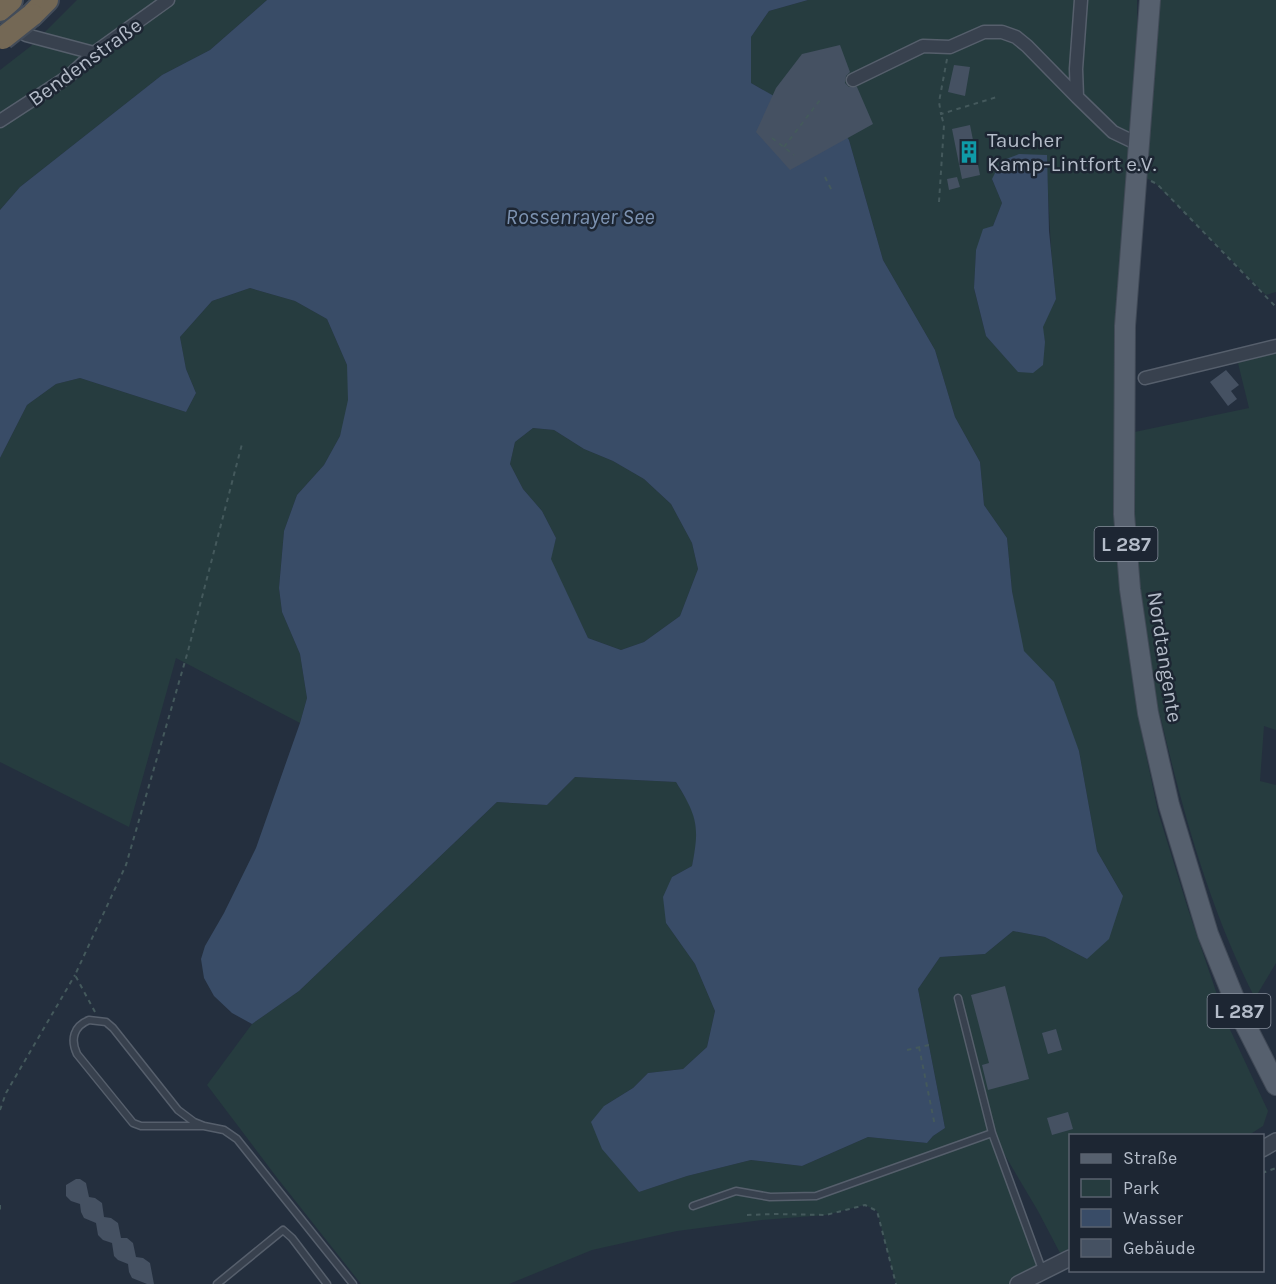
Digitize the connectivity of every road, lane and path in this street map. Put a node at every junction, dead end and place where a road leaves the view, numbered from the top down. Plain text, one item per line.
1 (168, 0) edge
2 (1081, 0) edge
3 (1150, 0) edge
4 (35, 17) edge
5 (2, 40) edge
6 (950, 47) junction
7 (94, 53) junction
8 (853, 80) dead end
9 (1077, 97) junction
10 (997, 98) dead end
11 (820, 100) dead end
12 (941, 114) junction
13 (0, 122) edge
14 (772, 138) dead end
15 (1138, 144) junction
16 (784, 147) junction
17 (794, 155) dead end
18 (1135, 174) junction
19 (825, 177) dead end
20 (832, 190) dead end
21 (939, 202) dead end
22 (1276, 307) edge
23 (1276, 346) edge
24 (1145, 378) dead end
25 (242, 444) dead end
26 (75, 975) junction
27 (958, 998) dead end
28 (99, 1020) junction
29 (929, 1045) dead end
30 (918, 1047) junction
31 (907, 1050) dead end
32 (1276, 1085) edge
33 (0, 1110) edge
34 (204, 1126) junction
35 (935, 1126) dead end
36 (992, 1133) junction
37 (0, 1205) edge
38 (693, 1206) dead end
39 (0, 1214) edge
40 (747, 1215) dead end
41 (1069, 1259) edge
42 (1043, 1273) junction
43 (217, 1284) edge
44 (327, 1284) edge
45 (352, 1284) edge
46 (896, 1284) edge
47 (1018, 1284) edge

1 - 7 street, Bendenstraße
2 - 9 street
3 - 15 main road, Nordtangente / L 287
4 - 5 highway, bridge
4 - 7 street
6 - 8 street
6 - 9 street
6 - 12 path
7 - 13 street, Bendenstraße
9 - 15 street
10 - 12 path
11 - 16 path
12 - 21 path
14 - 16 path
15 - 18 main road, Nordtangente / L 287
16 - 17 path
18 - 22 path
18 - 32 main road, Nordtangente / L 287
19 - 20 path
23 - 24 street
25 - 26 path
26 - 28 path
26 - 33 path
27 - 36 lane
28 - 34 lane
28 - 34 lane
29 - 30 path
30 - 31 path
30 - 35 path
34 - 45 lane
36 - 38 lane
36 - 42 lane
37 - 39 path
40 - 46 path
41 - 42 street
42 - 47 street
43 - 44 lane

